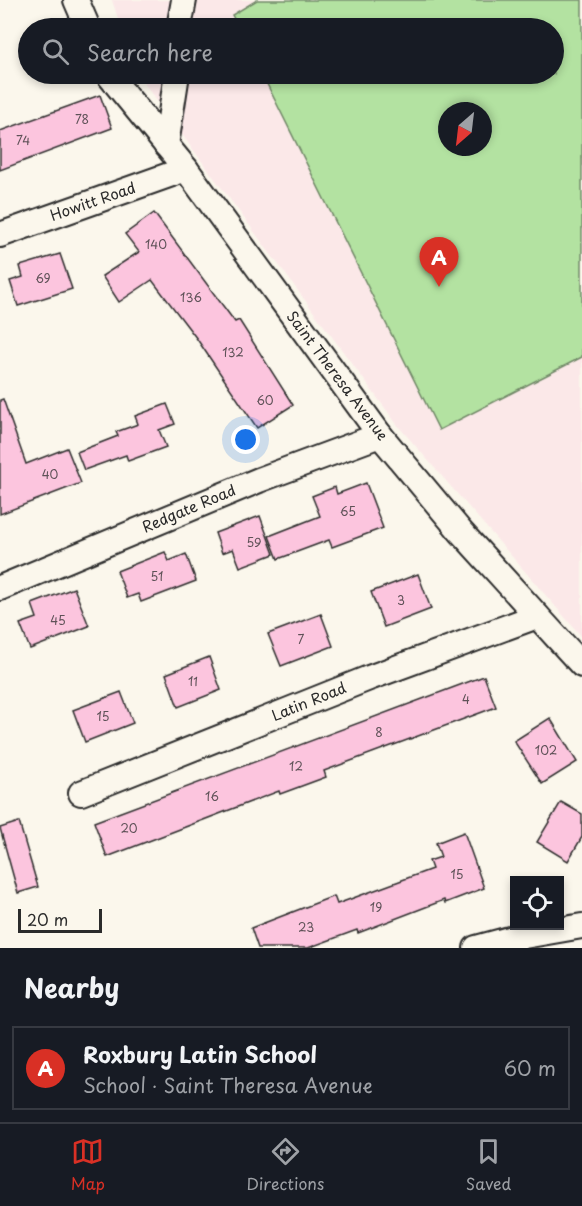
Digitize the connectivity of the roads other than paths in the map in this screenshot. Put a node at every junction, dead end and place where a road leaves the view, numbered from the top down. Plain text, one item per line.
1 (76, 0) edge
2 (184, 0) edge
3 (84, 18) edge
4 (181, 18) edge
5 (116, 84) edge
6 (175, 84) edge
7 (166, 145) junction
8 (186, 169) junction
9 (0, 234) edge
10 (380, 435) junction
11 (0, 588) edge
12 (537, 616) junction
13 (582, 665) edge
14 (81, 793) dead end
15 (582, 926) edge
16 (476, 948) edge

1 - 3 street
2 - 4 street
5 - 7 street, Saint Theresa Avenue
6 - 7 street
7 - 8 street, Saint Theresa Avenue
8 - 9 street, Howitt Road
8 - 10 street, Saint Theresa Avenue
10 - 11 street, Redgate Road
10 - 12 street, Saint Theresa Avenue
12 - 13 street, Saint Theresa Avenue
12 - 14 street, Latin Road
15 - 16 street

